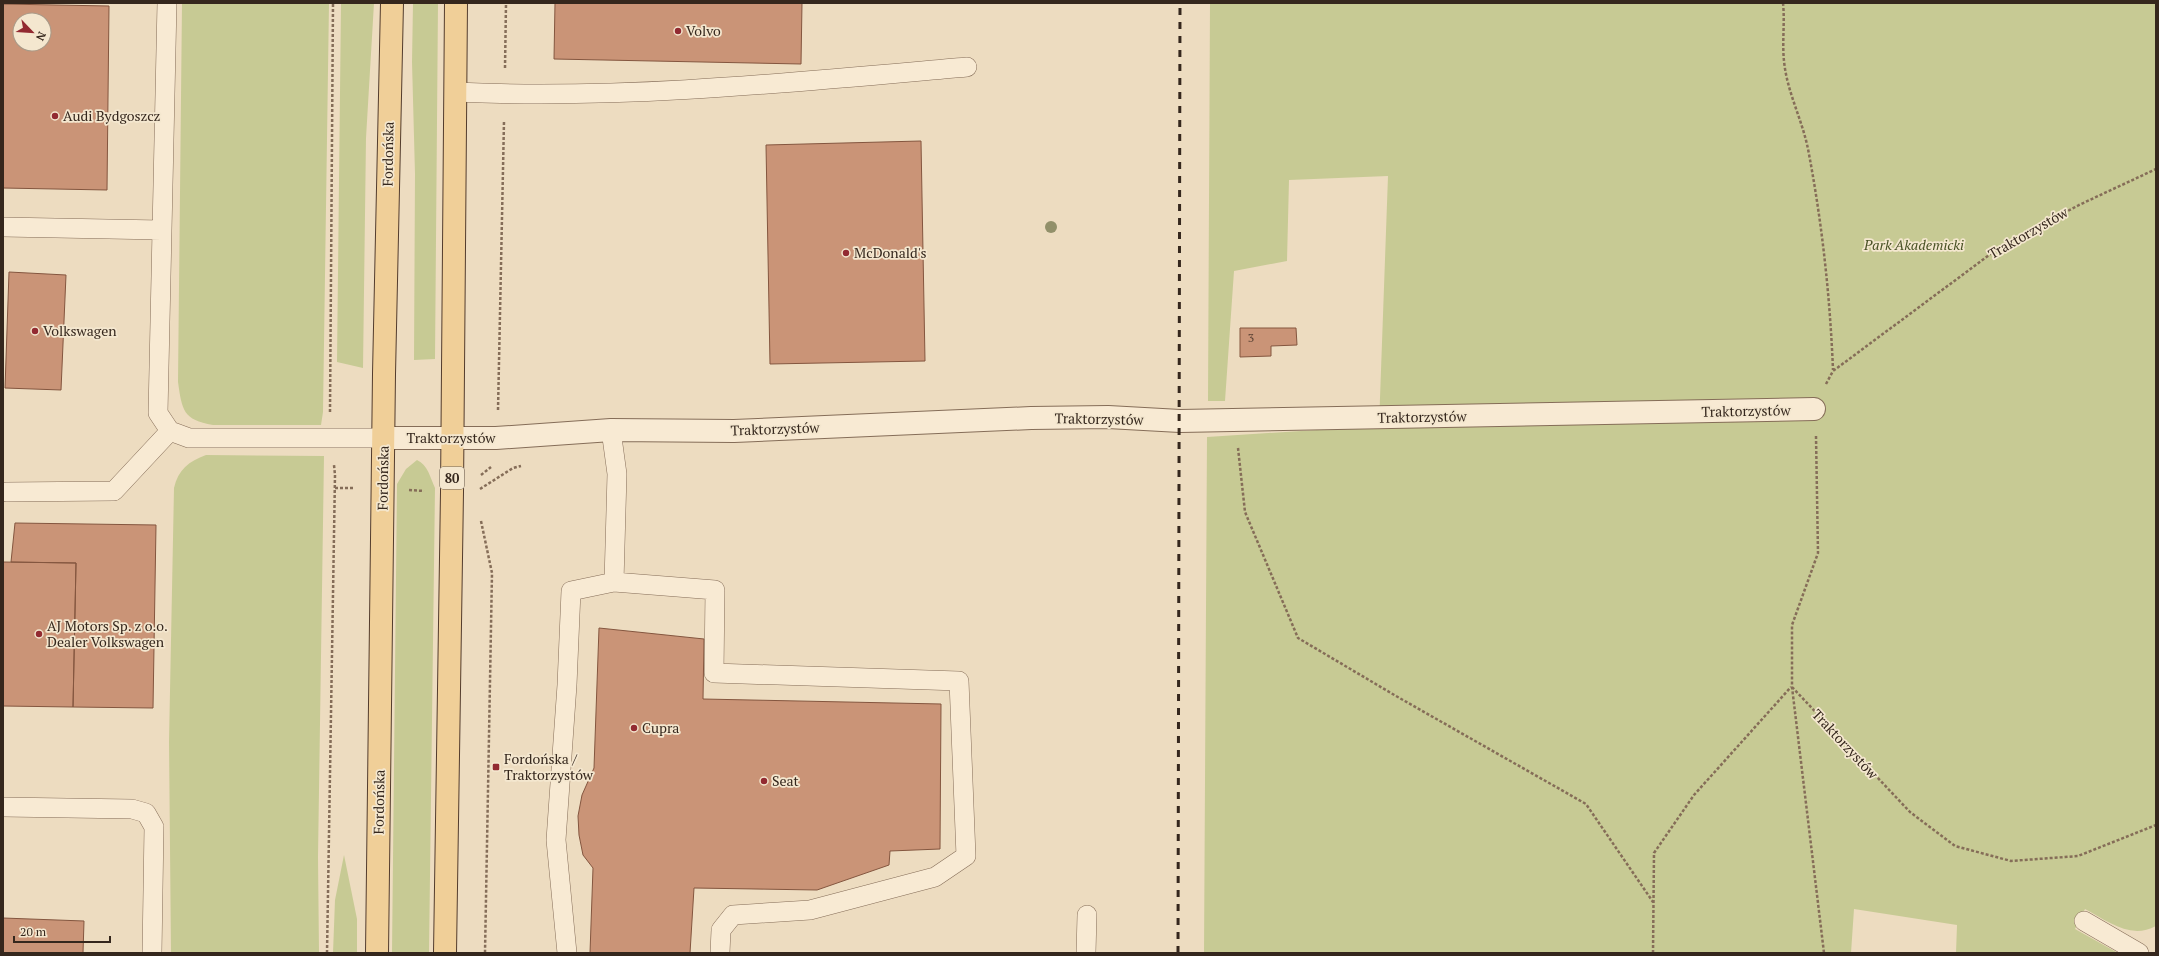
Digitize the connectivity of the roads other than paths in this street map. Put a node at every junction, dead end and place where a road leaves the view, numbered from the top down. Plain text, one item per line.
1 (167, 3) edge
2 (392, 3) edge
3 (456, 3) edge
4 (967, 68) dead end
5 (454, 92) junction
6 (3, 227) edge
7 (161, 230) junction
8 (1814, 409) road end
9 (611, 430) junction
10 (170, 431) junction
11 (384, 438) junction
12 (453, 439) junction
13 (6, 492) dead end
14 (614, 582) junction
15 (3, 807) edge
16 (1087, 916) dead end
17 (2084, 921) dead end
18 (152, 953) edge
19 (377, 953) edge
20 (445, 953) edge
21 (567, 953) edge
22 (720, 953) edge
23 (1086, 953) edge
24 (2139, 953) edge

1 - 7 lane
2 - 11 main road, Fordońska
3 - 5 main road, 80
4 - 5 lane
5 - 12 main road, 80
6 - 7 lane
7 - 10 lane
8 - 9 street, Traktorzystów
9 - 12 street, Traktorzystów
9 - 14 lane
10 - 11 lane
10 - 13 lane
11 - 12 street, Traktorzystów
11 - 19 main road, Fordońska
12 - 20 main road, 80
14 - 21 lane
14 - 22 lane
15 - 18 lane
16 - 23 lane
17 - 24 lane

